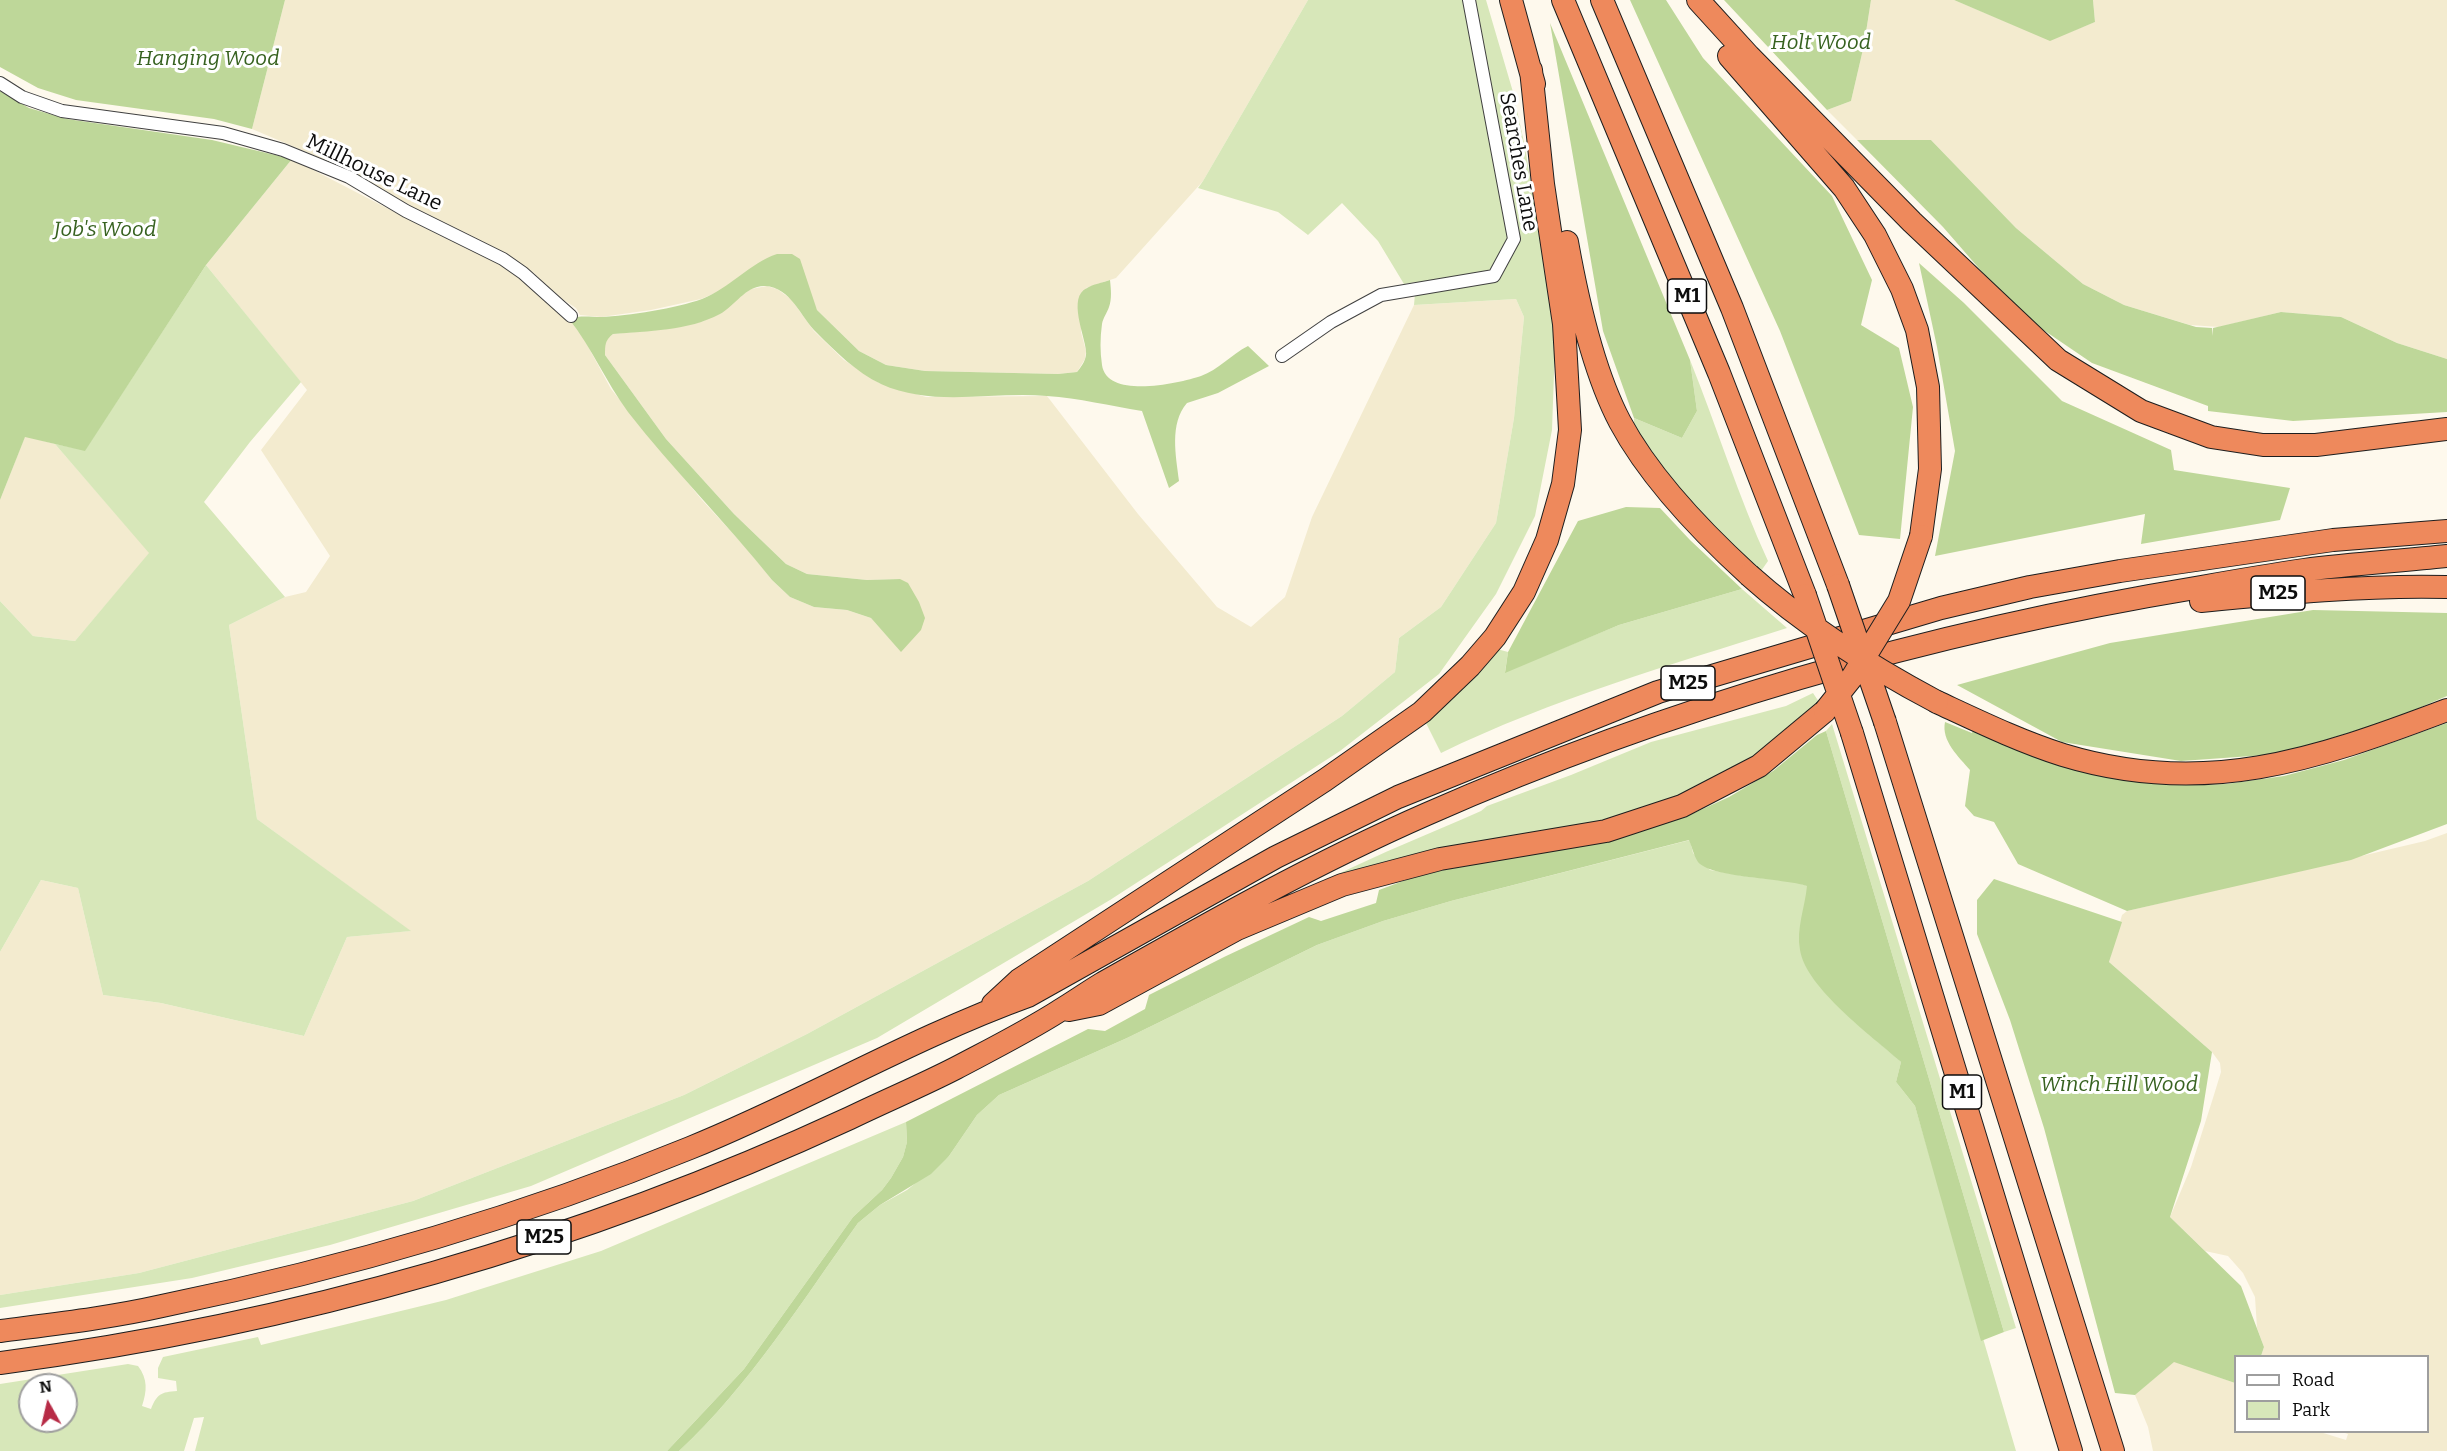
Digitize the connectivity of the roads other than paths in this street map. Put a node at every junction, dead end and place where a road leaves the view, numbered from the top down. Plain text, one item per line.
1 (1469, 0) edge
2 (1511, 0) edge
3 (1563, 0) edge
4 (1602, 0) edge
5 (1691, 0) edge
6 (1698, 0) edge
7 (1531, 70) junction
8 (0, 83) edge
9 (571, 316) dead end
10 (1282, 356) dead end
11 (2447, 429) edge
12 (2447, 531) edge
13 (2447, 556) edge
14 (2447, 587) edge
15 (2110, 602) junction
16 (2447, 710) edge
17 (985, 1012) junction
18 (1056, 1013) junction
19 (0, 1332) edge
20 (0, 1363) edge
21 (2071, 1451) edge
22 (2113, 1451) edge

1 - 10 street, Searches Lane
2 - 7 highway
3 - 21 highway, M1, bridge
4 - 22 highway, M1, bridge
5 - 18 highway, bridge
6 - 11 highway
7 - 16 highway, bridge
7 - 17 highway
8 - 9 street, Millhouse Lane
12 - 17 highway, M25
13 - 15 highway, M25
14 - 15 highway, M25
15 - 18 highway, M25
17 - 19 highway, M25
18 - 20 highway, M25

